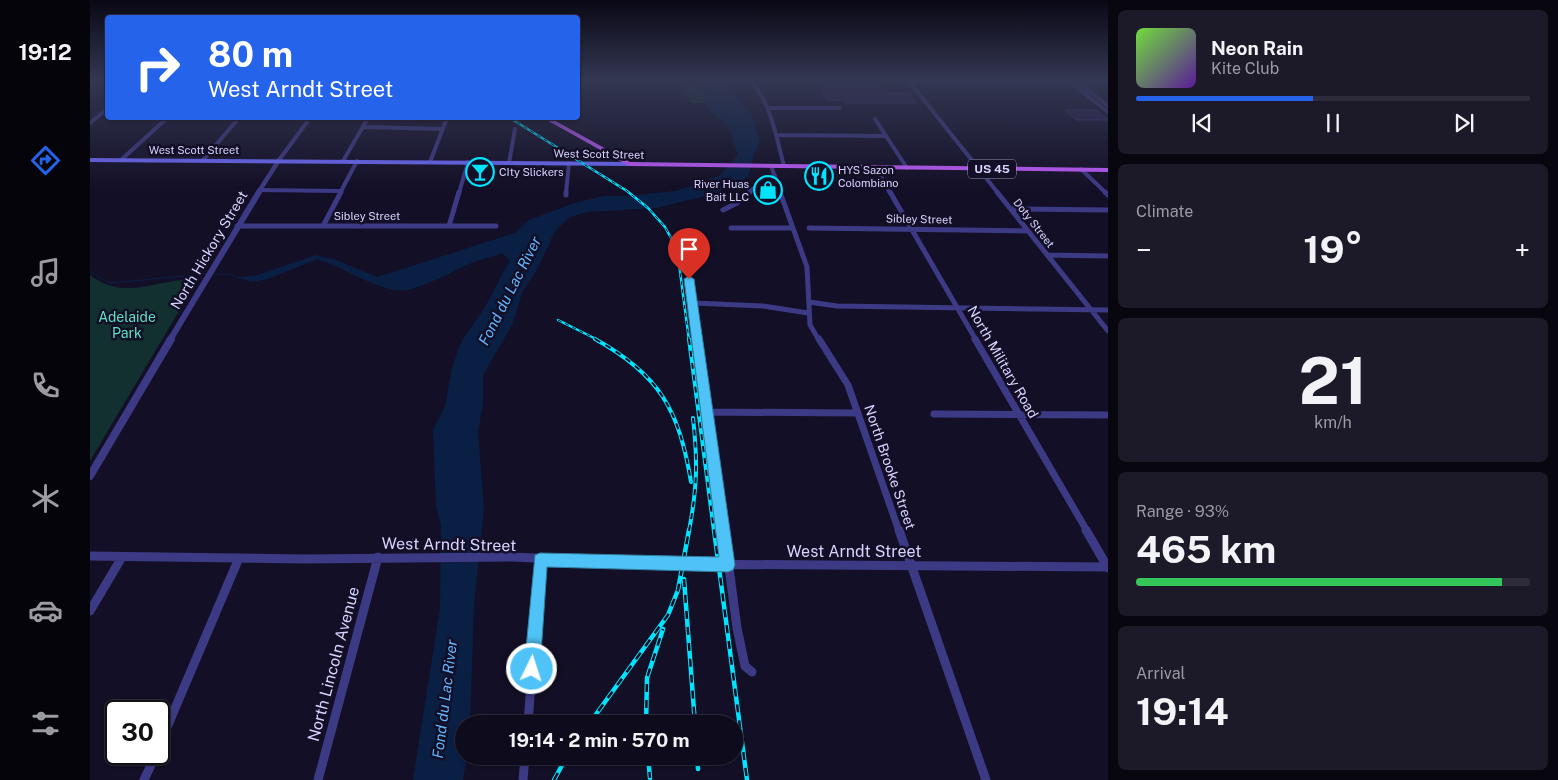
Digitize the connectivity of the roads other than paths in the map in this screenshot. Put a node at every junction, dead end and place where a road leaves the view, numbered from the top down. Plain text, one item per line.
1 (770, 116) edge
2 (937, 116) edge
3 (875, 119) dead end
4 (165, 120) edge
5 (237, 120) edge
6 (309, 120) edge
7 (367, 120) edge
8 (446, 120) edge
9 (550, 120) edge
10 (363, 128) junction
11 (444, 128) junction
12 (514, 129) dead end
13 (776, 135) junction
14 (886, 136) junction
15 (90, 160) edge
16 (121, 160) junction
17 (203, 160) junction
18 (279, 160) junction
19 (343, 161) junction
20 (357, 161) junction
21 (430, 162) junction
22 (468, 162) junction
23 (509, 163) junction
24 (568, 163) junction
25 (629, 164) junction
26 (771, 166) junction
27 (784, 166) junction
28 (876, 168) junction
29 (907, 168) junction
30 (978, 169) junction
31 (1081, 169) junction
32 (1108, 170) edge
33 (775, 176) junction
34 (259, 190) junction
35 (340, 191) junction
36 (566, 195) dead end
37 (1108, 195) edge
38 (1011, 209) junction
39 (723, 210) dead end
40 (1108, 210) edge
41 (237, 226) junction
42 (323, 226) junction
43 (449, 226) junction
44 (496, 226) dead end
45 (731, 228) dead end
46 (793, 228) junction
47 (809, 228) dead end
48 (913, 229) junction
49 (1028, 231) junction
50 (1048, 255) junction
51 (1108, 256) edge
52 (689, 279) dead end
53 (809, 302) junction
54 (693, 303) junction
55 (957, 308) junction
56 (1091, 310) junction
57 (1108, 310) edge
58 (808, 313) junction
59 (1108, 331) edge
60 (707, 412) junction
61 (858, 413) junction
62 (934, 414) dead end
63 (1018, 415) junction
64 (1108, 415) edge
65 (90, 476) edge
66 (90, 556) edge
67 (378, 556) junction
68 (122, 557) junction
69 (239, 558) junction
70 (540, 560) junction
71 (728, 565) junction
72 (910, 565) junction
73 (1108, 567) edge
74 (90, 611) edge
75 (752, 672) dead end
76 (529, 715) edge
77 (170, 720) edge
78 (151, 765) edge
79 (525, 765) edge
80 (144, 780) edge
81 (318, 780) edge
82 (524, 780) edge
83 (986, 780) edge

1 - 13 street
2 - 30 street, Doty Street
3 - 14 street
4 - 16 street
5 - 17 street
6 - 18 street, North Hickory Street
7 - 10 street
8 - 11 street
9 - 25 main road, US 45
10 - 11 street
10 - 19 street
11 - 21 street
12 - 23 street
13 - 14 street
13 - 27 street
14 - 29 street
15 - 16 main road, West Scott Street
16 - 17 main road, West Scott Street
17 - 18 main road, West Scott Street
18 - 19 main road, West Scott Street
18 - 34 street, North Hickory Street
19 - 20 main road, West Scott Street
20 - 21 main road, West Scott Street
20 - 35 street
21 - 22 main road, West Scott Street
22 - 23 main road, West Scott Street
22 - 43 street
23 - 24 main road, West Scott Street
24 - 25 main road, West Scott Street
24 - 36 street
25 - 26 main road, West Scott Street / US 45
26 - 27 main road, West Scott Street / US 45
26 - 33 street, North Brooke Street
27 - 28 main road, West Scott Street / US 45
28 - 29 main road, West Scott Street / US 45
28 - 48 street, North Military Road
29 - 30 main road, West Scott Street / US 45
30 - 31 main road, West Scott Street / US 45
30 - 38 street, Doty Street
31 - 32 main road, West Scott Street / US 45
31 - 37 street
33 - 39 street
33 - 46 street, North Brooke Street
34 - 35 street
34 - 41 street, North Hickory Street
35 - 42 street
38 - 40 street
38 - 49 street, Doty Street
41 - 42 street, Sibley Street
41 - 65 street, North Hickory Street
42 - 43 street, Sibley Street
43 - 44 street, Sibley Street
45 - 46 street
46 - 53 street, North Brooke Street
47 - 48 street, Sibley Street
48 - 49 street, Sibley Street
48 - 55 street, North Military Road
49 - 50 street, Doty Street
50 - 51 street
50 - 56 street, Doty Street
52 - 54 street
53 - 55 street
53 - 58 street, North Brooke Street
54 - 58 street
54 - 60 street
55 - 56 street
55 - 63 street, North Military Road
56 - 57 street
56 - 59 street, Doty Street
58 - 61 street, North Brooke Street
60 - 61 street
60 - 71 street
61 - 72 street, North Brooke Street
62 - 63 street
63 - 64 street
63 - 73 street, North Military Road
66 - 68 street, West Arndt Street
67 - 69 street, West Arndt Street
67 - 70 street, West Arndt Street
67 - 81 street, North Lincoln Avenue
68 - 69 street, West Arndt Street
68 - 74 street
69 - 77 street
70 - 71 street, West Arndt Street
70 - 76 street
71 - 72 street, West Arndt Street
71 - 75 street
72 - 73 street, West Arndt Street
72 - 83 street, North Brooke Street
78 - 80 street
79 - 82 street

